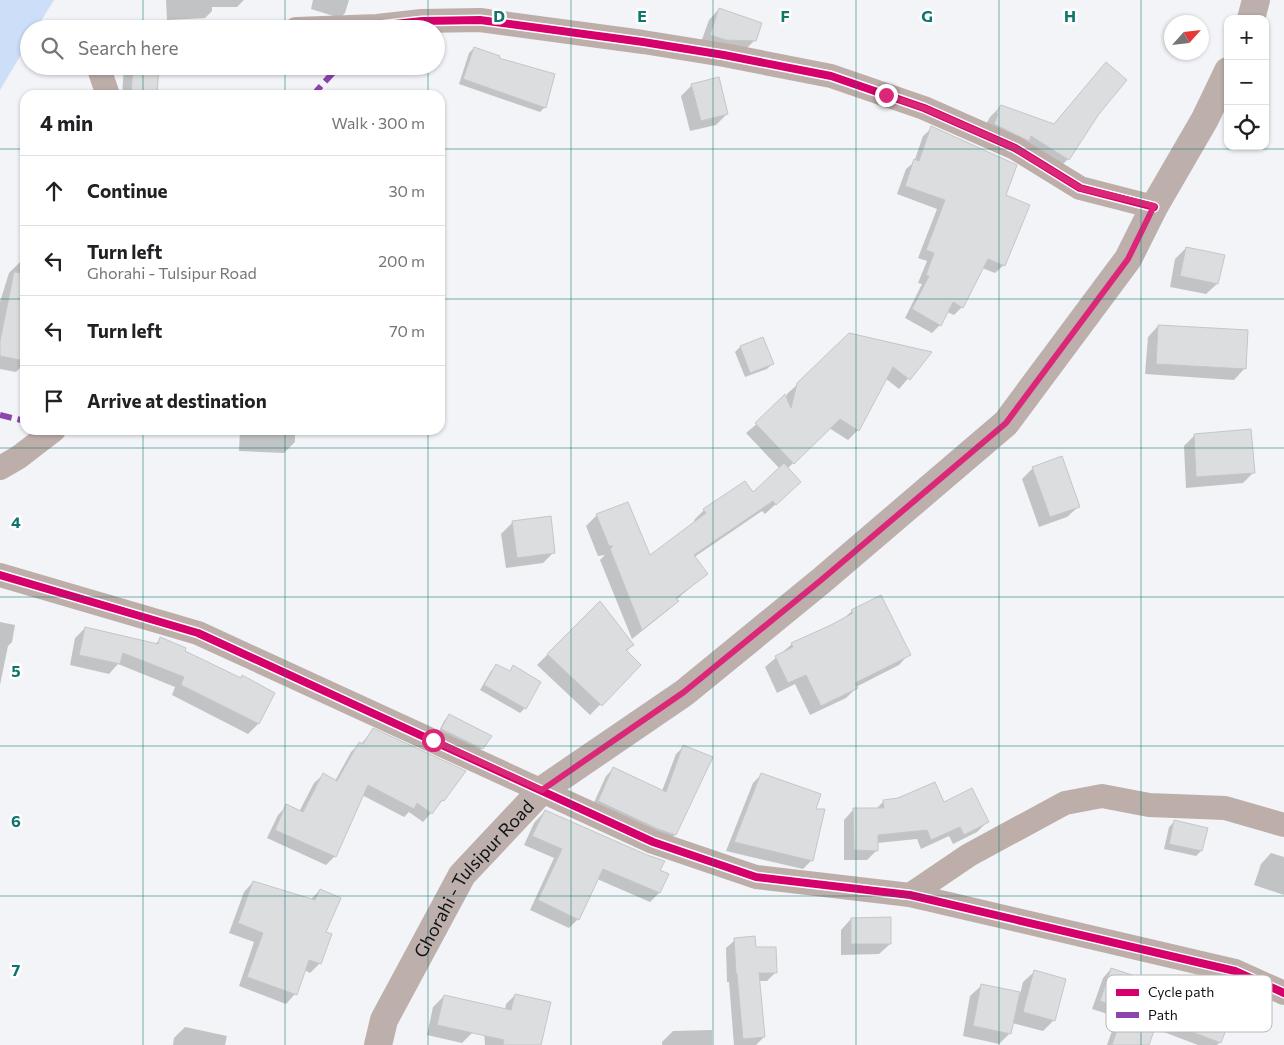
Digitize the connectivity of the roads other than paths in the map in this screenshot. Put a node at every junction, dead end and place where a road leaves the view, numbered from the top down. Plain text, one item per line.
1 (1256, 0) edge
2 (1251, 15) edge
3 (445, 21) edge
4 (101, 75) edge
5 (1224, 79) edge
6 (106, 90) edge
7 (1154, 206) junction
8 (48, 435) edge
9 (0, 468) edge
10 (0, 575) edge
11 (542, 790) junction
12 (1284, 826) edge
13 (910, 895) junction
14 (1244, 975) edge
15 (1272, 988) edge
16 (1284, 993) edge
17 (378, 1045) edge

1 - 2 main road
3 - 7 street
4 - 6 street
5 - 7 main road, Ghorahi - Tulsipur Road
7 - 11 main road, Ghorahi - Tulsipur Road
8 - 9 street
10 - 11 street
11 - 13 street
11 - 17 main road, Ghorahi - Tulsipur Road
12 - 13 street
13 - 14 street
15 - 16 street

